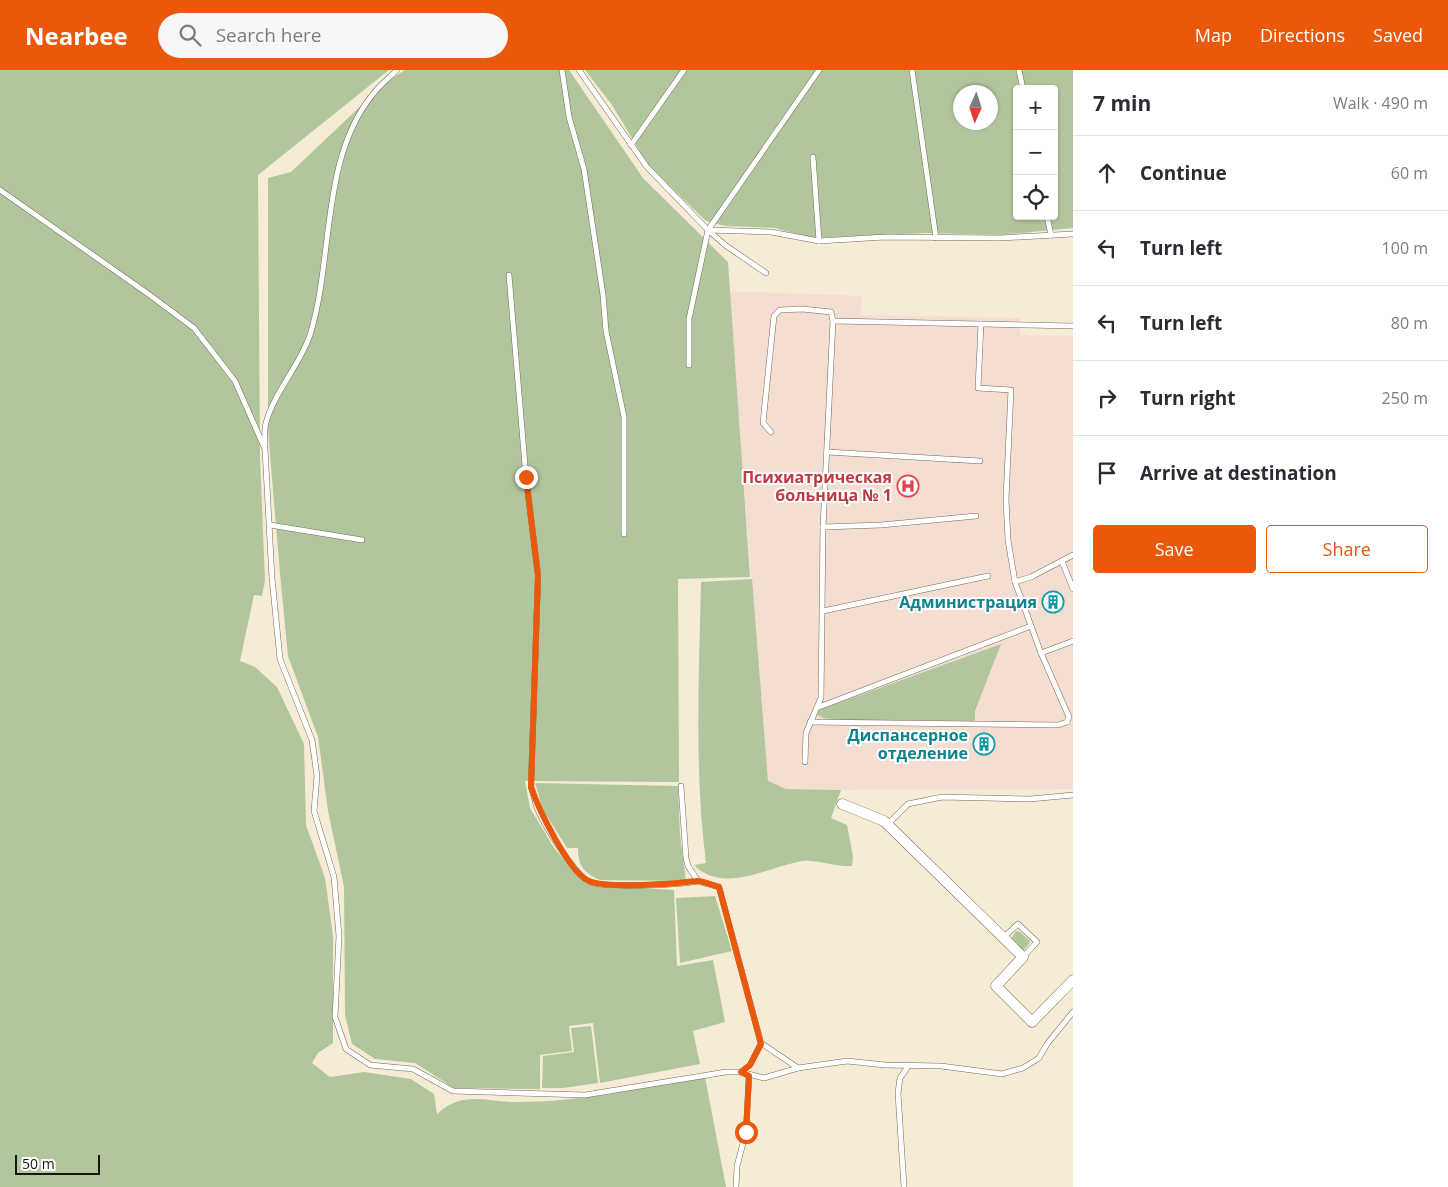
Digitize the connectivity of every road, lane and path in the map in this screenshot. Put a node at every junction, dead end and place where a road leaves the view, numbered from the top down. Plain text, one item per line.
1 (397, 70) edge
2 (562, 70) edge
3 (579, 70) edge
4 (684, 70) edge
5 (810, 70) edge
6 (912, 70) edge
7 (1019, 70) edge
8 (817, 72) edge
9 (1022, 85) edge
10 (631, 145) junction
11 (813, 157) dead end
12 (0, 190) edge
13 (1048, 220) edge
14 (708, 230) junction
15 (1073, 234) edge
16 (1051, 235) junction
17 (936, 238) junction
18 (819, 241) junction
19 (766, 274) dead end
20 (509, 275) dead end
21 (833, 320) junction
22 (981, 324) junction
23 (1073, 326) edge
24 (689, 365) dead end
25 (771, 432) dead end
26 (265, 449) junction
27 (827, 452) junction
28 (980, 461) dead end
29 (976, 516) dead end
30 (270, 525) junction
31 (823, 527) junction
32 (624, 534) dead end
33 (362, 540) dead end
34 (1073, 555) edge
35 (1062, 561) junction
36 (988, 576) dead end
37 (1015, 582) junction
38 (1073, 589) edge
39 (823, 611) junction
40 (1031, 626) junction
41 (1073, 641) edge
42 (1041, 653) junction
43 (819, 707) junction
44 (810, 722) junction
45 (805, 762) dead end
46 (681, 786) dead end
47 (1073, 795) edge
48 (842, 804) dead end
49 (888, 824) junction
50 (698, 881) junction
51 (1004, 937) junction
52 (1023, 957) junction
53 (1073, 980) edge
54 (1073, 1012) edge
55 (761, 1044) junction
56 (909, 1065) junction
57 (798, 1068) junction
58 (741, 1072) junction
59 (749, 1076) junction
60 (736, 1187) edge
61 (904, 1187) edge

1 - 26 lane
2 - 32 lane
3 - 10 lane
4 - 10 lane
5 - 8 lane
6 - 17 lane
7 - 9 lane
8 - 14 lane
10 - 14 lane
11 - 18 lane
12 - 26 lane
13 - 16 lane
14 - 18 lane
14 - 19 lane
14 - 24 lane
15 - 16 lane
16 - 17 lane
17 - 18 lane
20 - 50 lane
21 - 22 lane
21 - 25 lane
21 - 27 lane
22 - 23 lane
22 - 37 lane
26 - 30 lane
27 - 28 lane
27 - 31 lane
29 - 31 lane
30 - 33 lane
30 - 58 lane
31 - 39 lane
34 - 35 lane
35 - 37 lane
35 - 38 lane
36 - 39 lane
37 - 40 lane
39 - 43 lane
40 - 42 lane
40 - 43 lane
41 - 42 lane
42 - 44 lane
43 - 44 lane
44 - 45 lane
46 - 50 lane
47 - 49 lane
48 - 49 street
49 - 51 street
50 - 55 lane
51 - 52 street
51 - 52 lane
52 - 53 street
54 - 56 lane
55 - 57 lane
55 - 58 lane
56 - 57 lane
56 - 61 lane
57 - 59 lane
58 - 59 lane
59 - 60 lane

